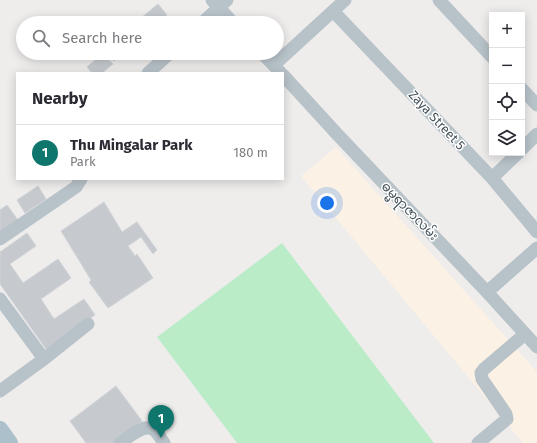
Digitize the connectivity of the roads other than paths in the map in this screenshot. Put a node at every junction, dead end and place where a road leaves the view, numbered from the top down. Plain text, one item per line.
1 (346, 0) edge
2 (439, 0) edge
3 (219, 2) edge
4 (334, 11) junction
5 (208, 16) edge
6 (229, 16) edge
7 (489, 54) edge
8 (162, 60) edge
9 (269, 60) edge
10 (277, 69) edge
11 (149, 72) edge
12 (284, 76) edge
13 (525, 92) edge
14 (537, 106) edge
15 (537, 134) edge
16 (525, 146) edge
17 (515, 156) edge
18 (492, 178) junction
19 (80, 180) edge
20 (537, 232) edge
21 (0, 240) edge
22 (537, 248) edge
23 (487, 292) junction
24 (0, 299) edge
25 (88, 324) dead end
26 (525, 334) junction
27 (537, 347) edge
28 (44, 359) junction
29 (0, 391) edge
30 (0, 429) edge
31 (10, 443) edge
32 (120, 443) edge
33 (164, 443) edge
34 (478, 443) edge

1 - 4 street
2 - 7 street
3 - 5 street
3 - 6 street
4 - 10 street
4 - 18 street, Zaya Street 5
8 - 11 street
9 - 10 street
12 - 23 street, ဓမ္မရာဇာလမ်း
13 - 14 street
15 - 16 street
17 - 18 street
18 - 20 street, Zaya Street 5
19 - 21 street
22 - 23 street
23 - 26 street, ဓမ္မရာဇာလမ်း
24 - 28 street
25 - 28 street
26 - 27 street, ဓမ္မရာဇာလမ်း
26 - 34 street
28 - 29 street
30 - 31 main road
32 - 33 street

